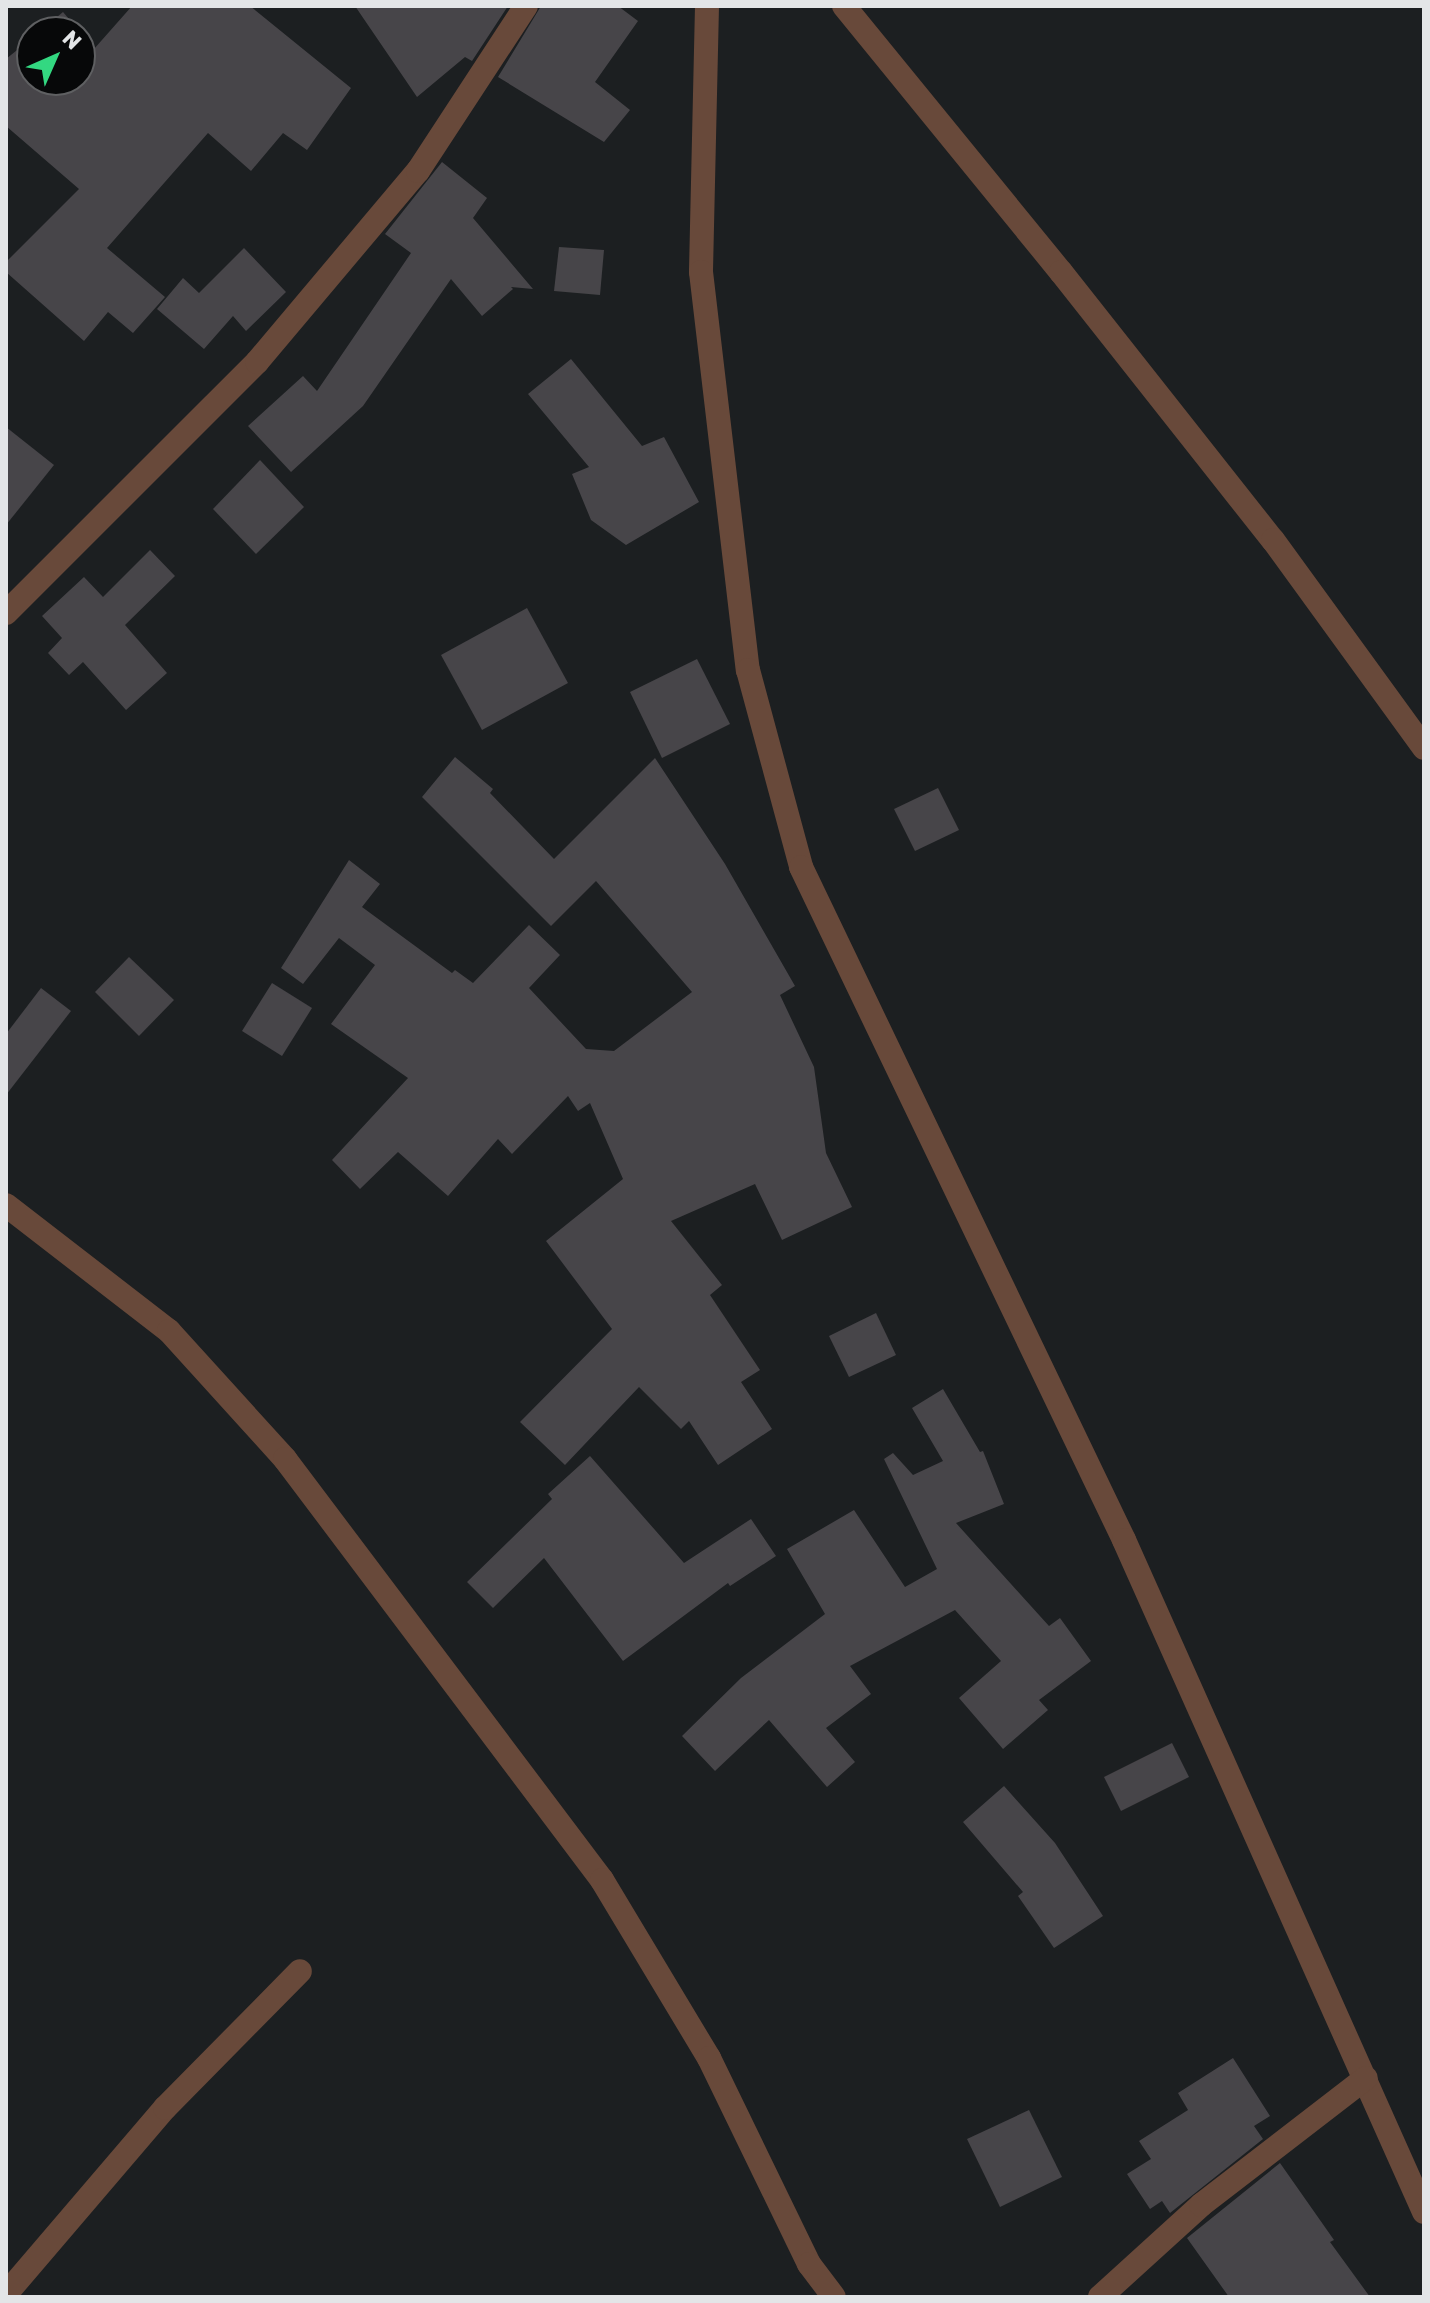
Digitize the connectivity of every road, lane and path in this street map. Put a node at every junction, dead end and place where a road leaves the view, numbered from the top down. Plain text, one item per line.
1 (526, 6) edge
2 (707, 6) edge
3 (844, 6) edge
4 (6, 613) edge
5 (1424, 748) edge
6 (6, 1205) edge
7 (300, 1971) dead end
8 (1366, 2078) junction
9 (1424, 2212) edge
10 (6, 2294) edge
11 (834, 2297) edge
12 (1100, 2297) edge

1 - 4 street
2 - 8 street
3 - 5 street
6 - 11 street
7 - 10 street
8 - 9 street
8 - 12 street

